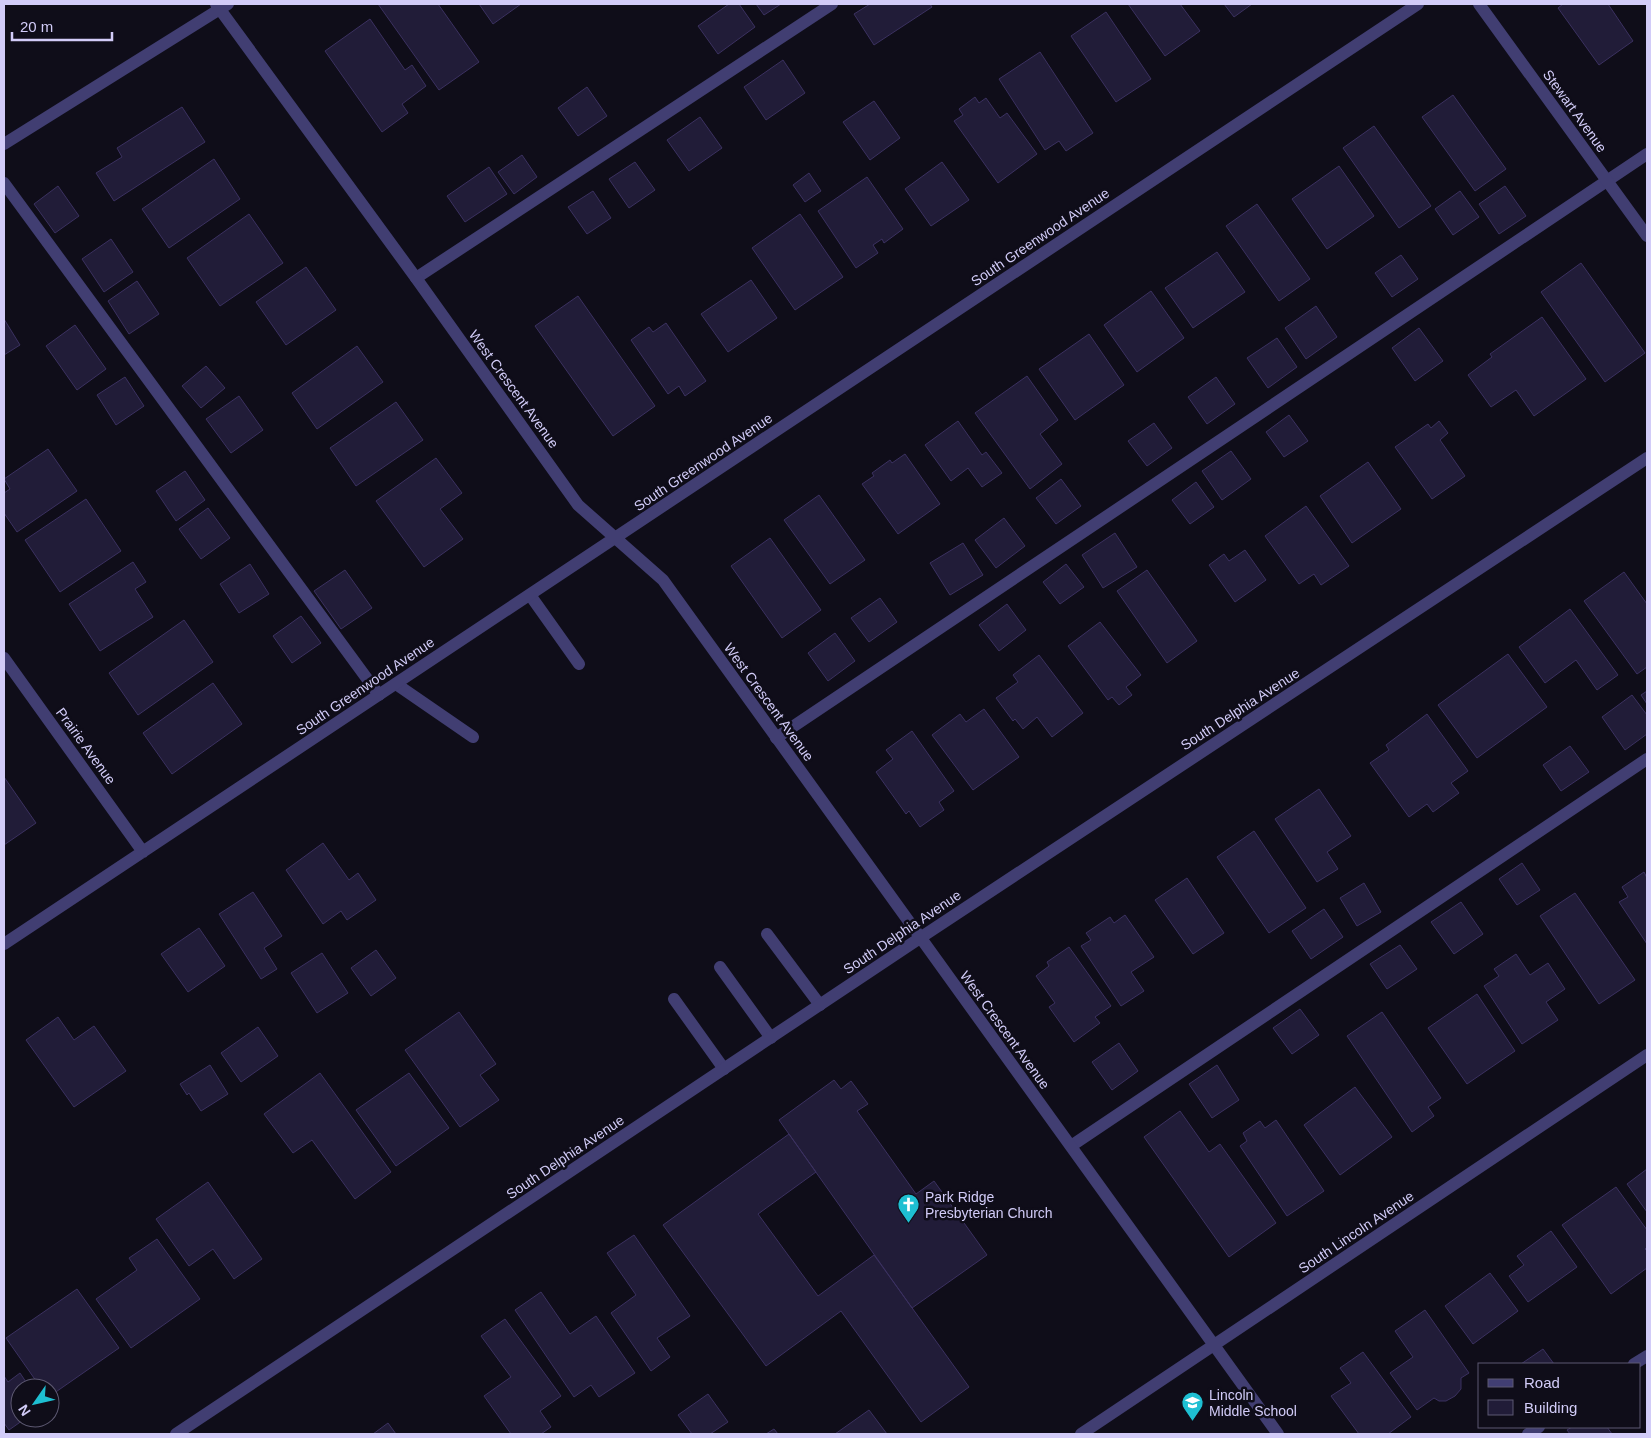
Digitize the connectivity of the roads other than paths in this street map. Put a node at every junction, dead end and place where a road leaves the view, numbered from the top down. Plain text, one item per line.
1 (832, 4) edge
2 (1418, 4) edge
3 (1479, 4) edge
4 (221, 6) edge
5 (4, 144) edge
6 (1647, 154) edge
7 (1607, 181) junction
8 (4, 184) edge
9 (1647, 236) edge
10 (416, 278) junction
11 (1647, 458) edge
12 (616, 537) junction
13 (530, 595) junction
14 (4, 658) edge
15 (579, 664) dead end
16 (396, 684) junction
17 (379, 695) junction
18 (473, 737) dead end
19 (776, 738) junction
20 (1647, 759) edge
21 (143, 852) junction
22 (768, 934) dead end
23 (920, 938) junction
24 (4, 944) edge
25 (720, 966) dead end
26 (674, 999) dead end
27 (820, 1005) junction
28 (771, 1038) junction
29 (1647, 1054) edge
30 (724, 1069) junction
31 (1071, 1146) junction
32 (1214, 1346) junction
33 (1647, 1356) edge
34 (1636, 1363) edge
35 (176, 1434) edge
36 (1081, 1434) edge
37 (1278, 1434) edge

1 - 10 street
2 - 12 street, South Greenwood Avenue
3 - 7 street, Stewart Avenue
4 - 5 street
4 - 10 street, West Crescent Avenue
6 - 7 street
7 - 9 street, Stewart Avenue
7 - 19 street
8 - 17 street
10 - 12 street, West Crescent Avenue
11 - 23 street, South Delphia Avenue
12 - 13 street, South Greenwood Avenue
12 - 19 street, West Crescent Avenue
13 - 15 street
13 - 16 street, South Greenwood Avenue
14 - 21 street, Prairie Avenue
16 - 17 street, South Greenwood Avenue
16 - 18 street
17 - 21 street, South Greenwood Avenue
19 - 23 street, West Crescent Avenue
20 - 31 street
21 - 24 street, South Greenwood Avenue
22 - 27 street
23 - 27 street, South Delphia Avenue
23 - 31 street, West Crescent Avenue
25 - 28 street
26 - 30 street
27 - 28 street, South Delphia Avenue
28 - 30 street, South Delphia Avenue
29 - 32 street, South Lincoln Avenue
30 - 35 street, South Delphia Avenue
31 - 32 street, West Crescent Avenue
32 - 36 street, South Lincoln Avenue
32 - 37 street, West Crescent Avenue
33 - 34 street

